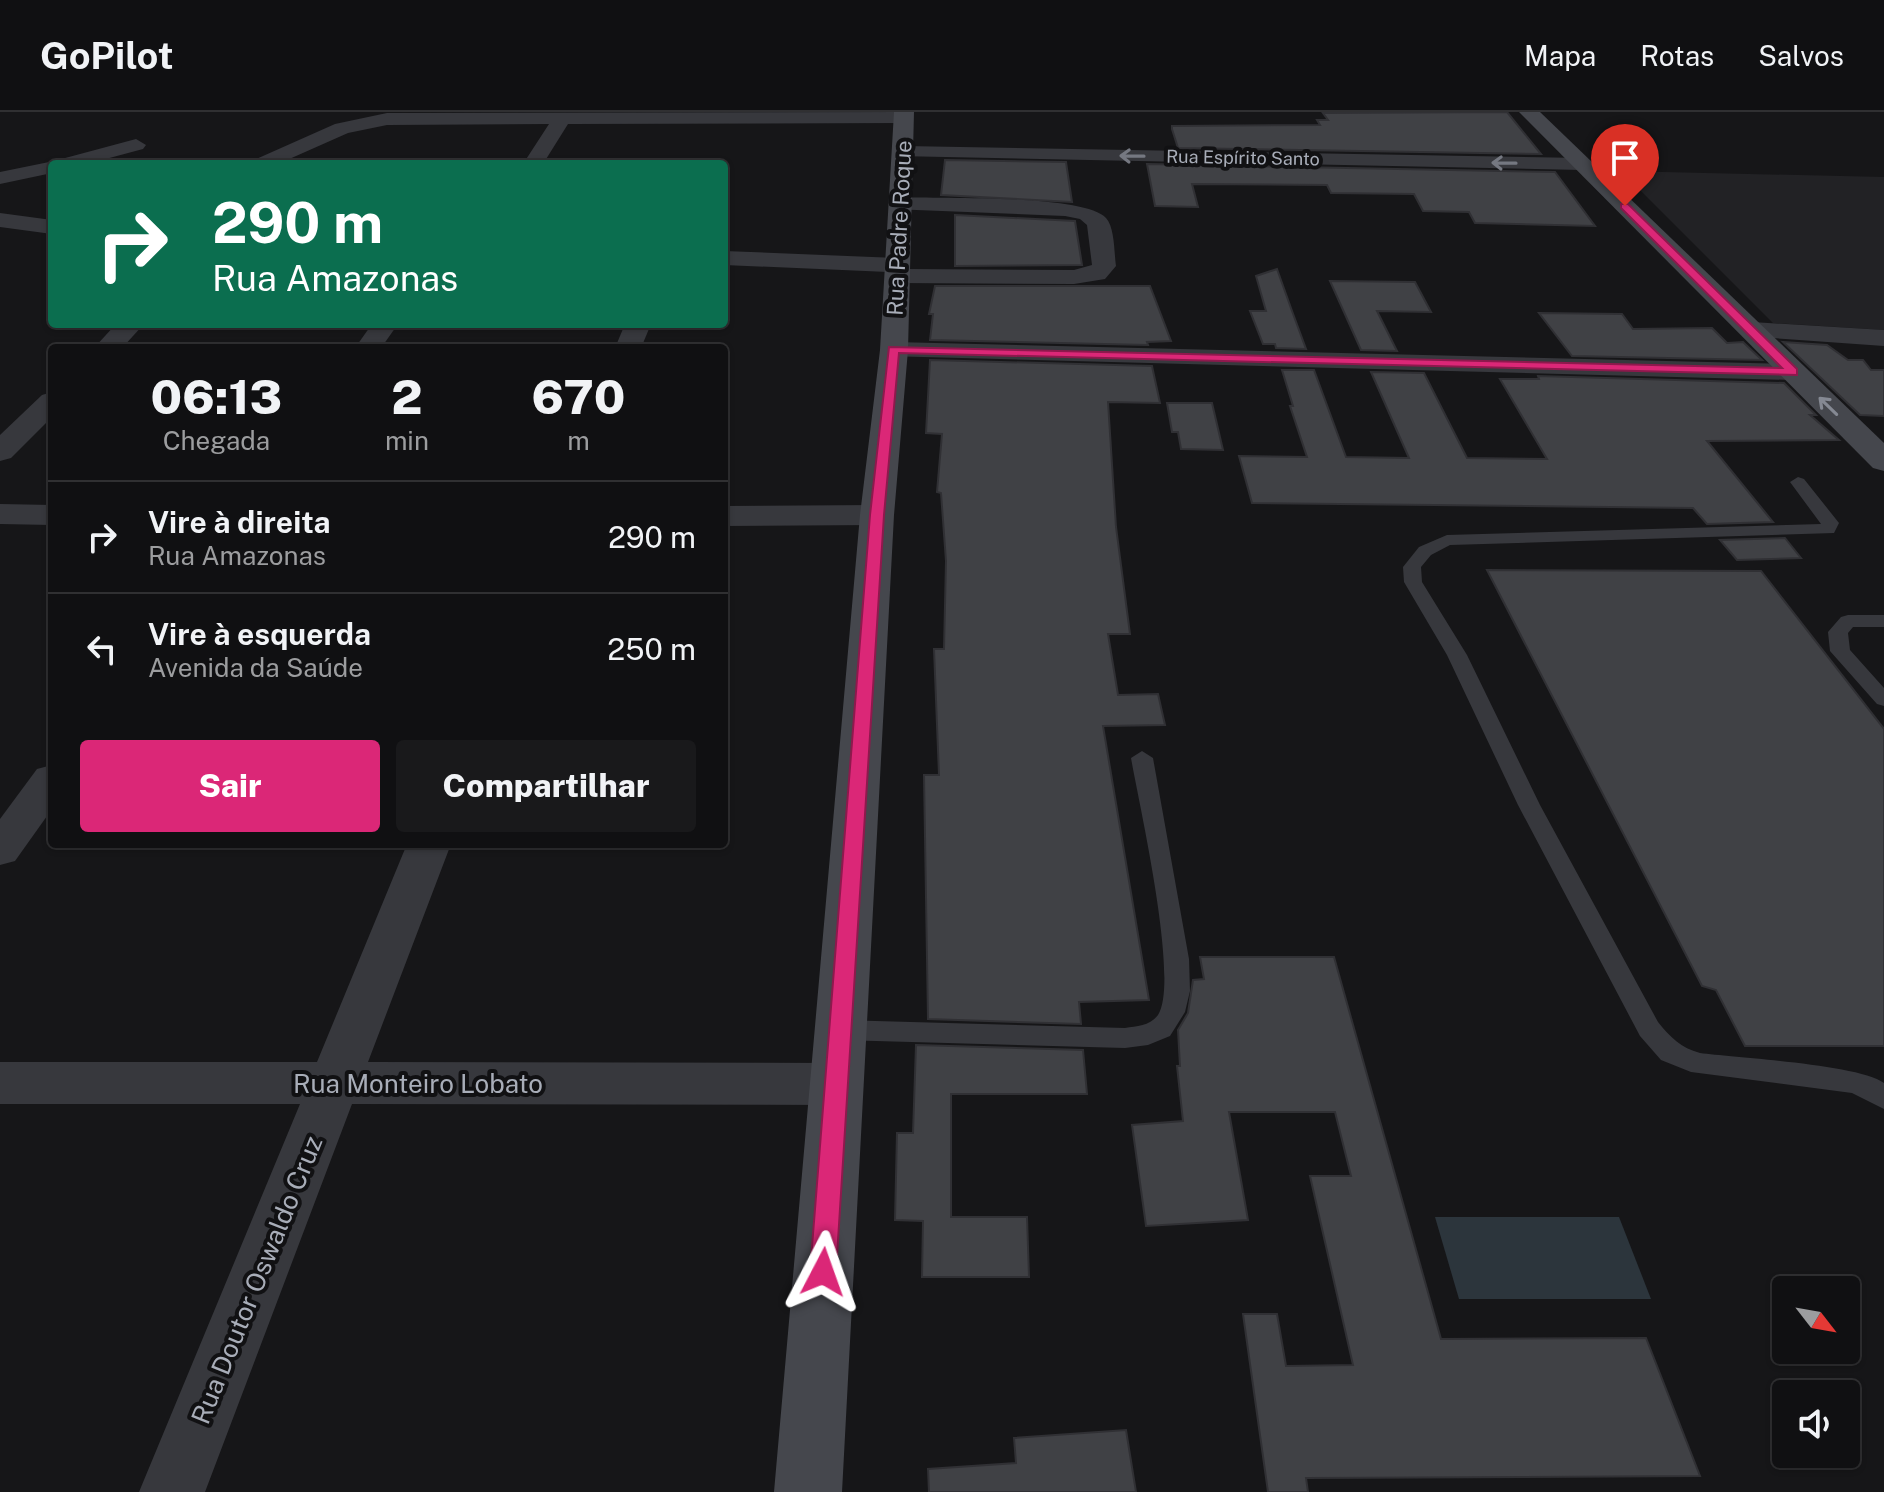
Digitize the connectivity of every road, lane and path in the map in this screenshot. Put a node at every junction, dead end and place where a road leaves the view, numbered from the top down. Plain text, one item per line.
1 (1529, 112) edge
2 (564, 115) edge
3 (904, 127) edge
4 (136, 145) dead end
5 (78, 160) edge
6 (270, 160) edge
7 (536, 160) edge
8 (1582, 164) junction
9 (48, 168) edge
10 (0, 178) edge
11 (899, 204) junction
12 (0, 220) edge
13 (25, 224) junction
14 (48, 227) edge
15 (0, 242) edge
16 (728, 258) edge
17 (897, 270) junction
18 (127, 328) edge
19 (1752, 330) junction
20 (1884, 338) edge
21 (111, 344) edge
22 (894, 350) junction
23 (1793, 372) junction
24 (48, 405) edge
25 (0, 452) edge
26 (1884, 461) edge
27 (1798, 482) dead end
28 (0, 514) edge
29 (48, 515) edge
30 (877, 515) junction
31 (728, 516) edge
32 (1884, 621) edge
33 (1884, 700) edge
34 (1142, 758) dead end
35 (48, 784) edge
36 (427, 848) edge
37 (0, 850) edge
38 (840, 1030) junction
39 (0, 1083) edge
40 (336, 1084) junction
41 (836, 1084) junction
42 (1884, 1098) edge
43 (172, 1492) edge
44 (808, 1492) edge

1 - 8 street
2 - 3 street, Rua Espírito Santo
2 - 6 street, Rua Espírito Santo
2 - 7 street
8 -> 3 street, Rua Espírito Santo
3 - 11 street, Rua Padre Roque
4 - 5 street
8 - 19 street
9 - 10 street
11 - 17 street, Rua Padre Roque
11 - 17 street
12 - 13 street
13 - 14 street
13 - 15 street
16 - 17 street
17 - 22 street, Rua Padre Roque
18 - 21 street
19 - 20 street
19 - 23 street
22 - 23 street
22 - 30 street, Rua Padre Roque
26 -> 23 street
24 - 25 street
27 - 42 lane
28 - 29 street
30 - 31 street
30 - 38 street, Rua Padre Roque
32 - 33 lane
34 - 38 lane
35 - 37 street
36 - 40 street, Rua Doutor Oswaldo Cruz
38 - 41 street, Rua Padre Roque
39 - 40 street, Rua Monteiro Lobato
40 - 41 street, Rua Monteiro Lobato
40 - 43 street, Rua Doutor Oswaldo Cruz
41 - 44 street, Rua Padre Roque

